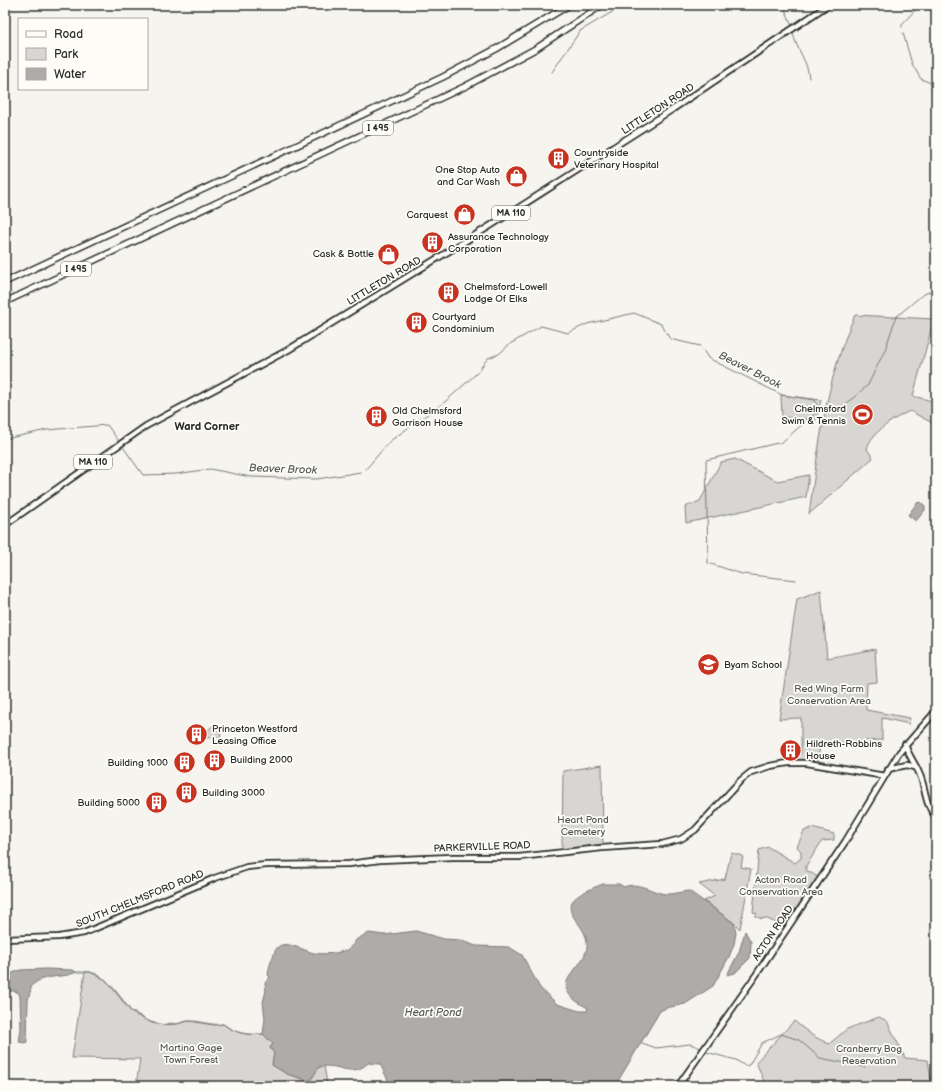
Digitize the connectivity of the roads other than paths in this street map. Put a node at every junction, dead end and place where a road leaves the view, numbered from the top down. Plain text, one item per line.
1 (569, 5) edge
2 (602, 5) edge
3 (828, 5) edge
4 (5, 282) edge
5 (5, 302) edge
6 (5, 525) edge
7 (936, 710) edge
8 (905, 744) junction
9 (915, 767) junction
10 (888, 769) junction
11 (885, 776) junction
12 (936, 817) edge
13 (281, 865) joint
14 (5, 939) edge
15 (678, 1086) edge

1 - 4 highway, I 495
2 - 5 highway, I 495
3 - 6 main road, LITTLETON ROAD / MA 110
7 - 8 main road, ACTON ROAD
8 - 9 main road
8 - 10 main road, ACTON ROAD
9 - 10 main road
9 - 12 main road
10 - 11 main road, ACTON ROAD
11 - 13 main road, PARKERVILLE ROAD
11 - 15 main road, ACTON ROAD
13 - 14 main road, SOUTH CHELMSFORD ROAD

